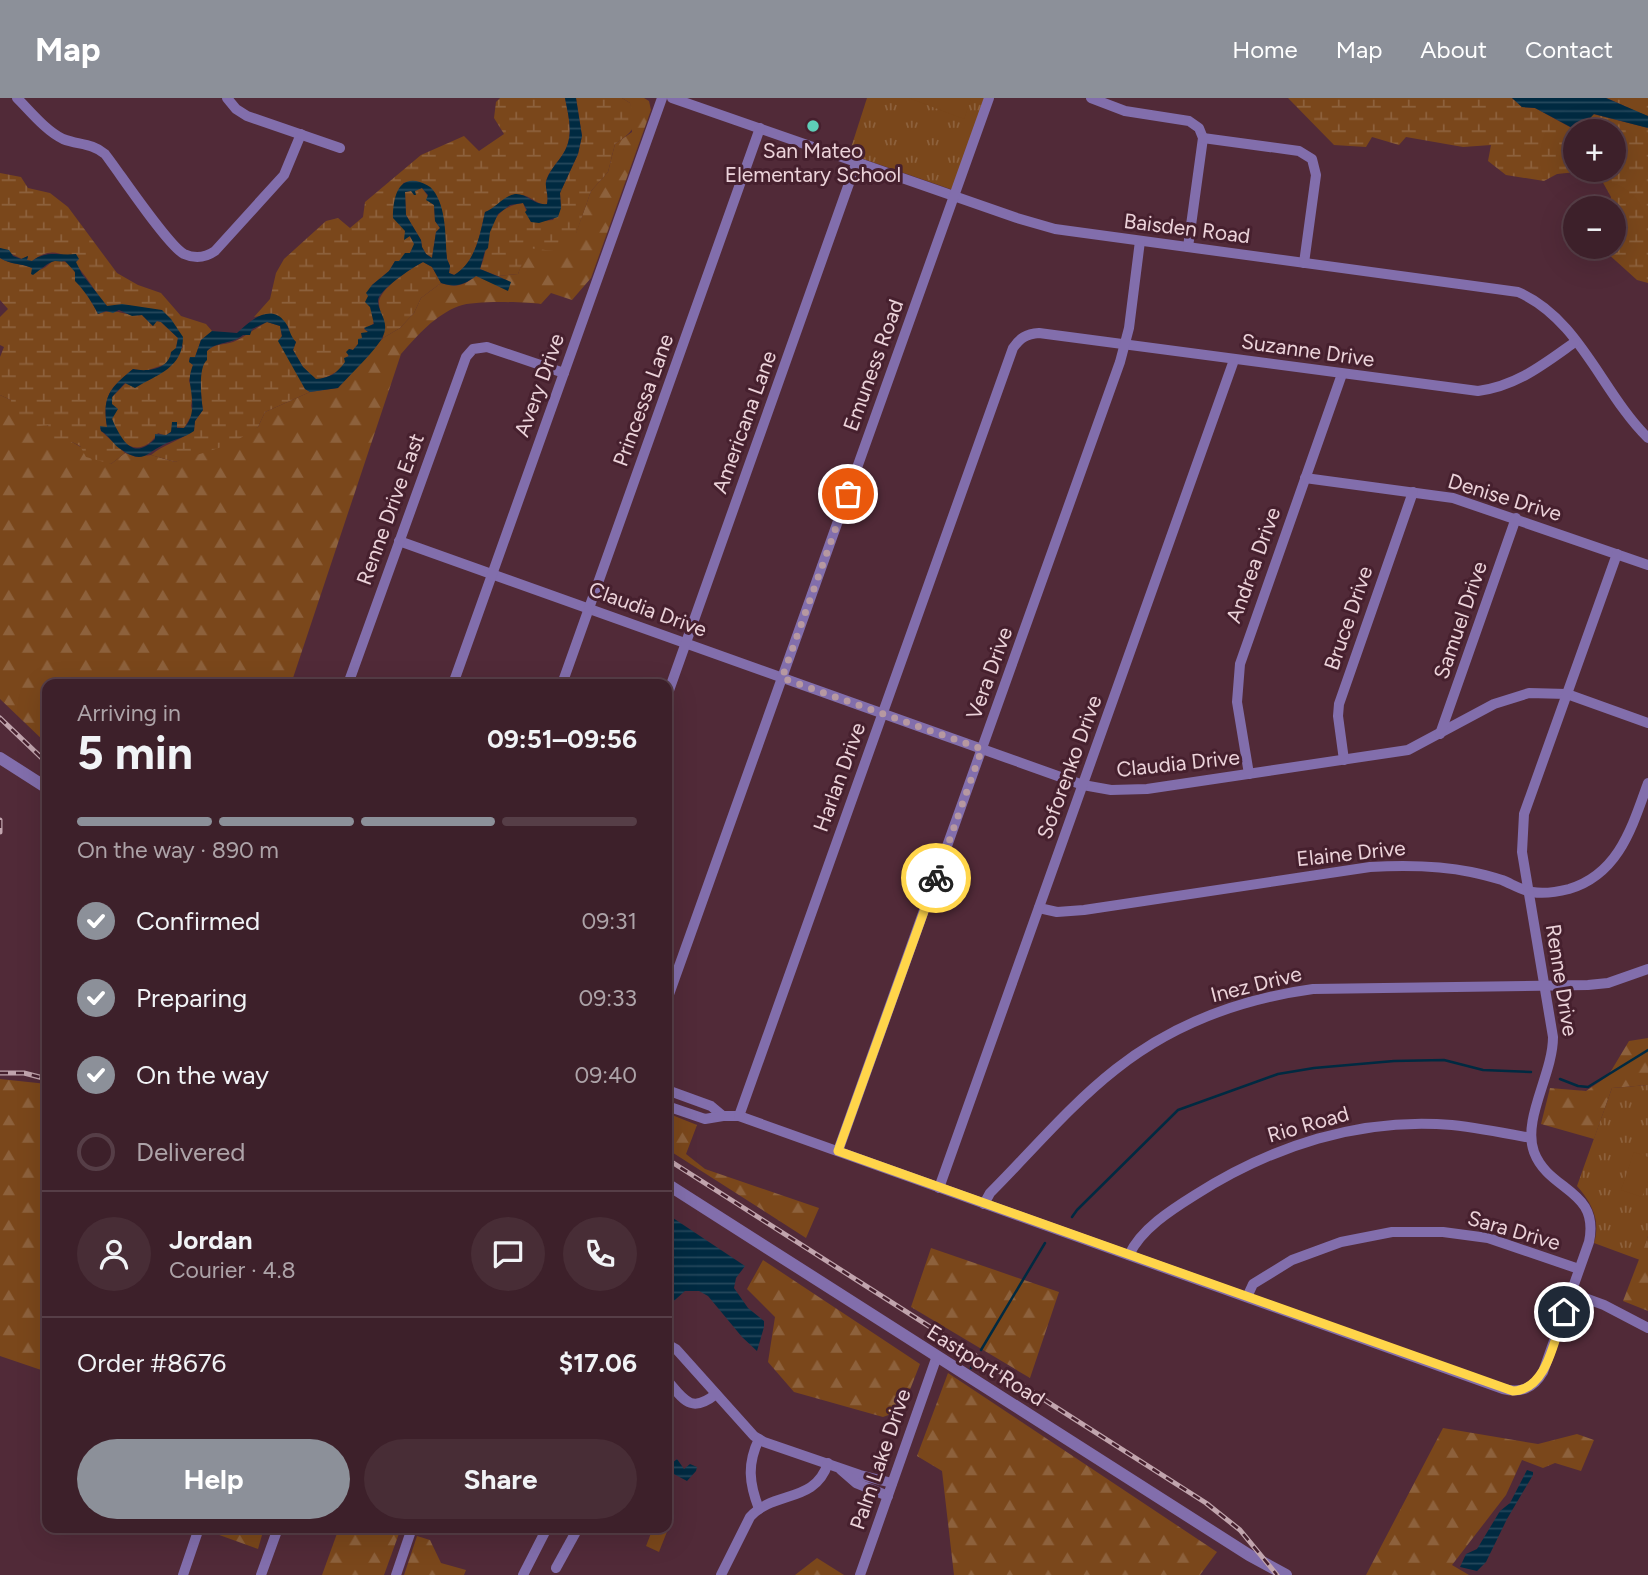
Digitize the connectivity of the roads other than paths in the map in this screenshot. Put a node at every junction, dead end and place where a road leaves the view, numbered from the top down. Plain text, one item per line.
1 (17, 98) edge
2 (227, 98) edge
3 (662, 98) edge
4 (672, 98) edge
5 (989, 98) edge
6 (1091, 98) edge
7 (760, 128) junction
8 (301, 134) junction
9 (1203, 138) junction
10 (340, 148) dead end
11 (857, 161) junction
12 (954, 195) junction
13 (1140, 242) junction
14 (1188, 247) junction
15 (1304, 263) junction
16 (1023, 336) joint
17 (1575, 342) junction
18 (1125, 346) junction
19 (1234, 360) junction
20 (564, 373) junction
21 (1342, 374) junction
22 (1648, 438) edge
23 (1305, 478) junction
24 (1413, 492) junction
25 (1517, 518) junction
26 (399, 541) junction
27 (1617, 554) junction
28 (1648, 565) edge
29 (492, 574) junction
30 (589, 608) junction
31 (686, 643) junction
32 (782, 678) junction
33 (350, 679) edge
34 (455, 679) edge
35 (564, 679) edge
36 (672, 682) edge
37 (1567, 694) junction
38 (883, 713) junction
39 (1648, 723) edge
40 (1440, 734) junction
41 (982, 749) junction
42 (0, 758) edge
43 (1344, 760) junction
44 (1249, 774) junction
45 (1648, 783) edge
46 (42, 785) edge
47 (1083, 785) junction
48 (1529, 892) junction
49 (1039, 908) junction
50 (1648, 969) edge
51 (672, 986) edge
52 (1546, 986) junction
53 (672, 1092) edge
54 (672, 1108) edge
55 (739, 1115) junction
56 (723, 1116) junction
57 (1531, 1138) junction
58 (838, 1151) junction
59 (672, 1187) edge
60 (939, 1188) junction
61 (984, 1204) junction
62 (1129, 1255) junction
63 (1579, 1269) junction
64 (1571, 1293) junction
65 (1247, 1297) junction
66 (1648, 1328) edge
67 (672, 1347) edge
68 (937, 1356) junction
69 (672, 1386) edge
70 (716, 1394) junction
71 (759, 1439) junction
72 (833, 1465) junction
73 (892, 1483) junction
74 (888, 1496) junction
75 (759, 1509) junction
76 (197, 1533) edge
77 (276, 1533) edge
78 (410, 1533) edge
79 (545, 1533) edge
80 (575, 1533) edge
81 (556, 1567) dead end
82 (183, 1575) edge
83 (261, 1575) edge
84 (396, 1575) edge
85 (523, 1575) edge
86 (721, 1575) edge
87 (860, 1575) edge
88 (1286, 1575) edge

1 - 8 street
2 - 8 street
3 - 20 street, Avery Drive
4 - 7 street, Baisden Road
5 - 12 street, Emuness Road
6 - 9 street
7 - 11 street, Baisden Road
7 - 30 street, Princessa Lane
8 - 10 street
9 - 14 street
9 - 15 street
11 - 12 street, Baisden Road
11 - 31 street, Americana Lane
12 - 13 street, Baisden Road
12 - 32 street, Emuness Road
13 - 14 street, Baisden Road
13 - 18 street, Vera Drive
14 - 15 street, Baisden Road
15 - 17 street, Baisden Road
16 - 18 street, Suzanne Drive
16 - 38 street, Harlan Drive
17 - 21 street, Suzanne Drive
17 - 22 street, Baisden Road
18 - 19 street, Suzanne Drive
18 - 41 street, Vera Drive
19 - 21 street, Suzanne Drive
19 - 47 street, Soforenko Drive
20 - 26 street, Renne Drive East
20 - 29 street, Avery Drive
21 - 23 street, Andrea Drive
23 - 24 street, Denise Drive
23 - 44 street, Andrea Drive
24 - 25 street, Denise Drive
24 - 43 street, Bruce Drive
25 - 27 street, Denise Drive
25 - 40 street, Samuel Drive
26 - 29 street, Claudia Drive
26 - 33 street, Renne Drive East
27 - 28 street, Denise Drive
27 - 37 street, Renne Drive
29 - 30 street, Claudia Drive
29 - 34 street, Avery Drive
30 - 31 street, Claudia Drive
30 - 35 street, Princessa Lane
31 - 32 street, Claudia Drive
31 - 36 street, Americana Lane
32 - 38 street, Claudia Drive
32 - 51 street, Emuness Road
37 - 39 street, Claudia Drive
37 - 40 street, Claudia Drive
37 - 48 street, Renne Drive
38 - 41 street, Claudia Drive
38 - 55 street, Harlan Drive
40 - 43 street, Claudia Drive
41 - 47 street, Claudia Drive
41 - 58 street, Vera Drive
42 - 46 street
43 - 44 street, Claudia Drive
44 - 47 street, Claudia Drive
45 - 48 street, Elaine Drive
47 - 49 street, Soforenko Drive
48 - 49 street, Elaine Drive
48 - 52 street, Renne Drive
49 - 60 street, Soforenko Drive
50 - 52 street, Inez Drive
52 - 57 street, Renne Drive
52 - 61 street, Inez Drive
53 - 56 street
54 - 56 street
55 - 56 street
55 - 58 street
57 - 62 street, Rio Road
57 - 63 street
58 - 60 street
59 - 68 street, Eastport Road
60 - 61 street
61 - 62 street
62 - 65 street
63 - 64 street
63 - 65 street, Sara Drive
64 - 65 street
64 - 66 street
67 - 70 street
68 - 73 street, Palm Lake Drive
68 - 88 street, Eastport Road
69 - 70 street
70 - 71 street
71 - 72 street
71 - 75 street
72 - 73 street
72 - 74 street
72 - 75 street
73 - 74 street, Palm Lake Drive
74 - 87 street, Palm Lake Drive
75 - 86 street
76 - 82 street
77 - 83 street
78 - 84 street
79 - 85 street
80 - 81 street

